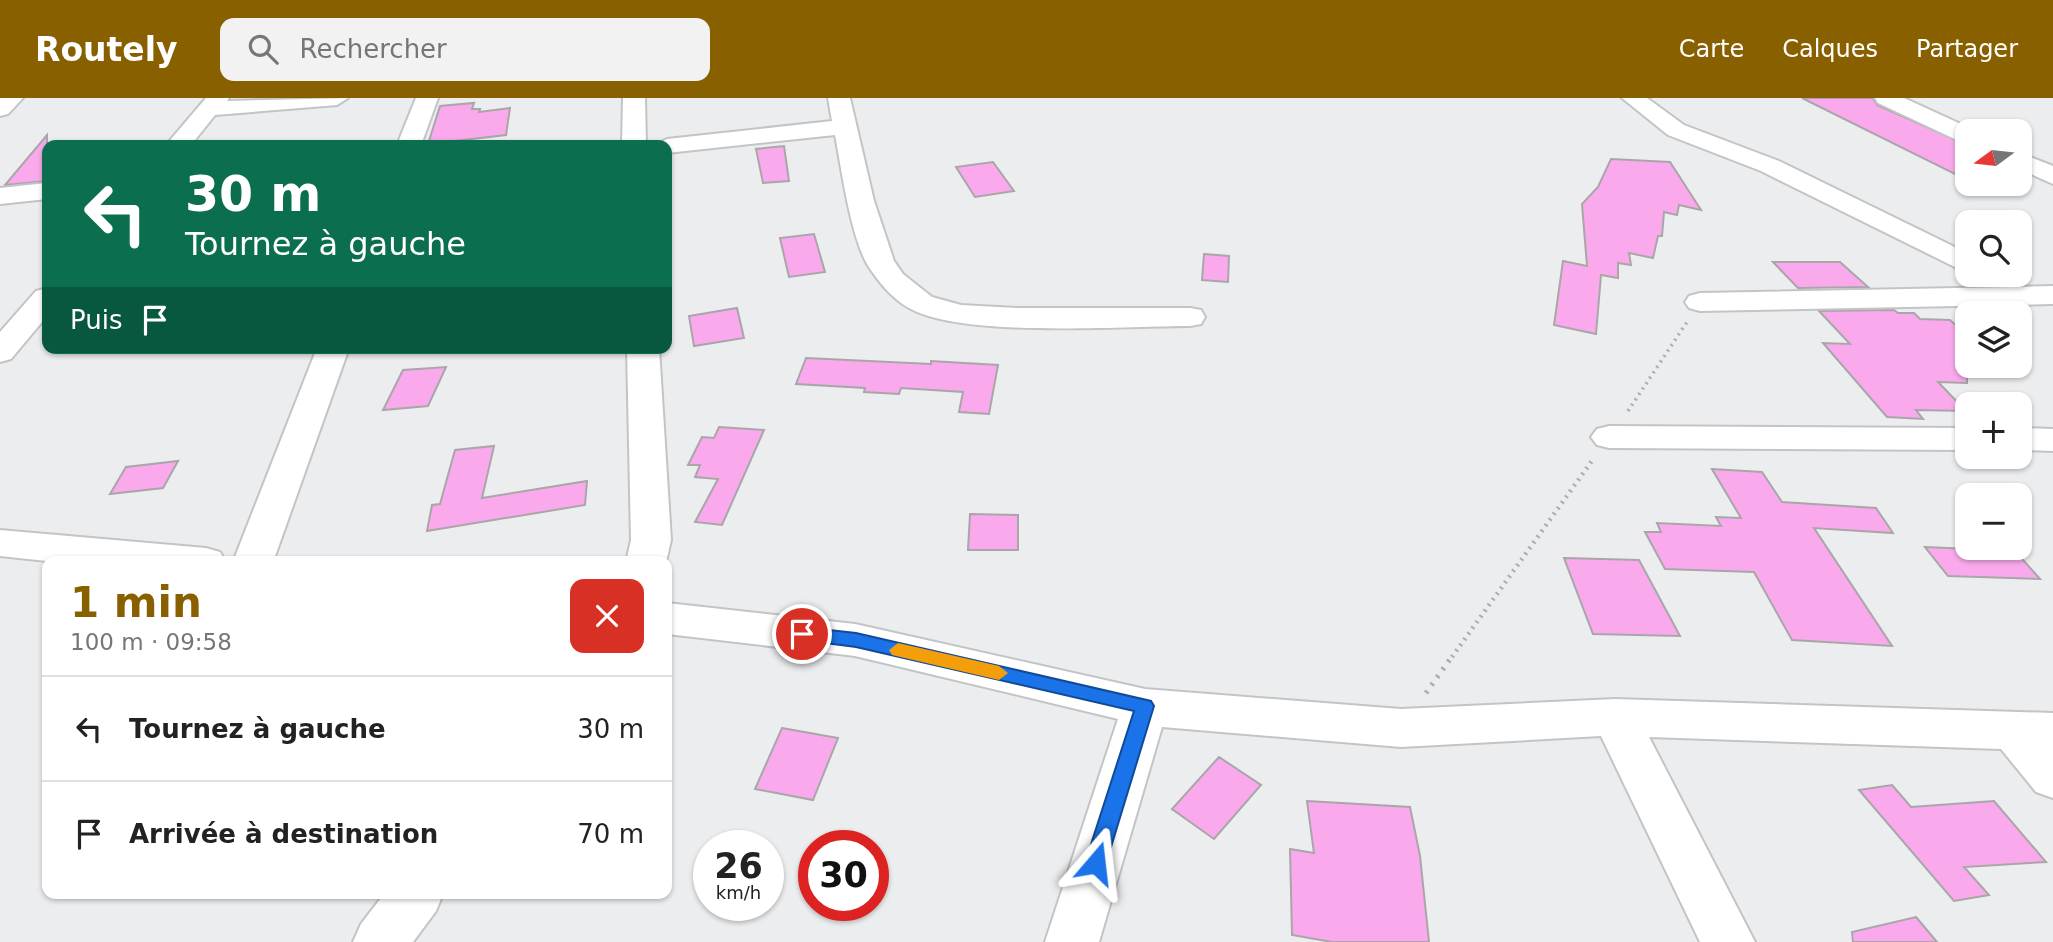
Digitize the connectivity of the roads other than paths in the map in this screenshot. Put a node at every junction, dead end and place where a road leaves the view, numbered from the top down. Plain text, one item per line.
1 (12, 98) edge
2 (337, 98) edge
3 (427, 98) edge
4 (634, 98) edge
5 (839, 98) edge
6 (1633, 98) edge
7 (1886, 98) edge
8 (213, 104) edge
9 (0, 109) edge
10 (845, 127) junction
11 (1955, 130) edge
12 (182, 140) edge
13 (411, 140) edge
14 (634, 140) edge
15 (672, 145) edge
16 (2032, 166) edge
17 (2053, 176) edge
18 (42, 192) edge
19 (0, 196) edge
20 (1955, 258) edge
21 (2019, 287) edge
22 (2040, 295) edge
23 (1700, 302) road end
24 (42, 303) edge
25 (2053, 312) edge
26 (1190, 317) dead end
27 (0, 352) edge
28 (331, 354) edge
29 (643, 354) edge
30 (1609, 437) road end
31 (1955, 439) edge
32 (2032, 439) edge
33 (2053, 440) edge
34 (0, 543) edge
35 (141, 556) edge
36 (255, 556) edge
37 (647, 556) edge
38 (672, 619) edge
39 (1145, 706) junction
40 (1615, 717) junction
41 (2034, 732) edge
42 (2053, 778) edge
43 (413, 899) edge
44 (378, 942) edge
45 (1072, 942) edge
46 (1728, 942) edge

1 - 9 street
2 - 8 street
3 - 13 street
4 - 14 street
5 - 10 street
6 - 20 street
7 - 11 street
8 - 12 street
10 - 15 street
10 - 26 street
16 - 17 street
18 - 19 street
21 - 22 street
22 - 23 street
22 - 25 street
24 - 27 street
28 - 36 street
29 - 37 street
30 - 31 street
32 - 33 street
34 - 35 street
38 - 39 street
39 - 40 street
39 - 45 street
40 - 41 street
40 - 46 street
41 - 42 street
43 - 44 street

